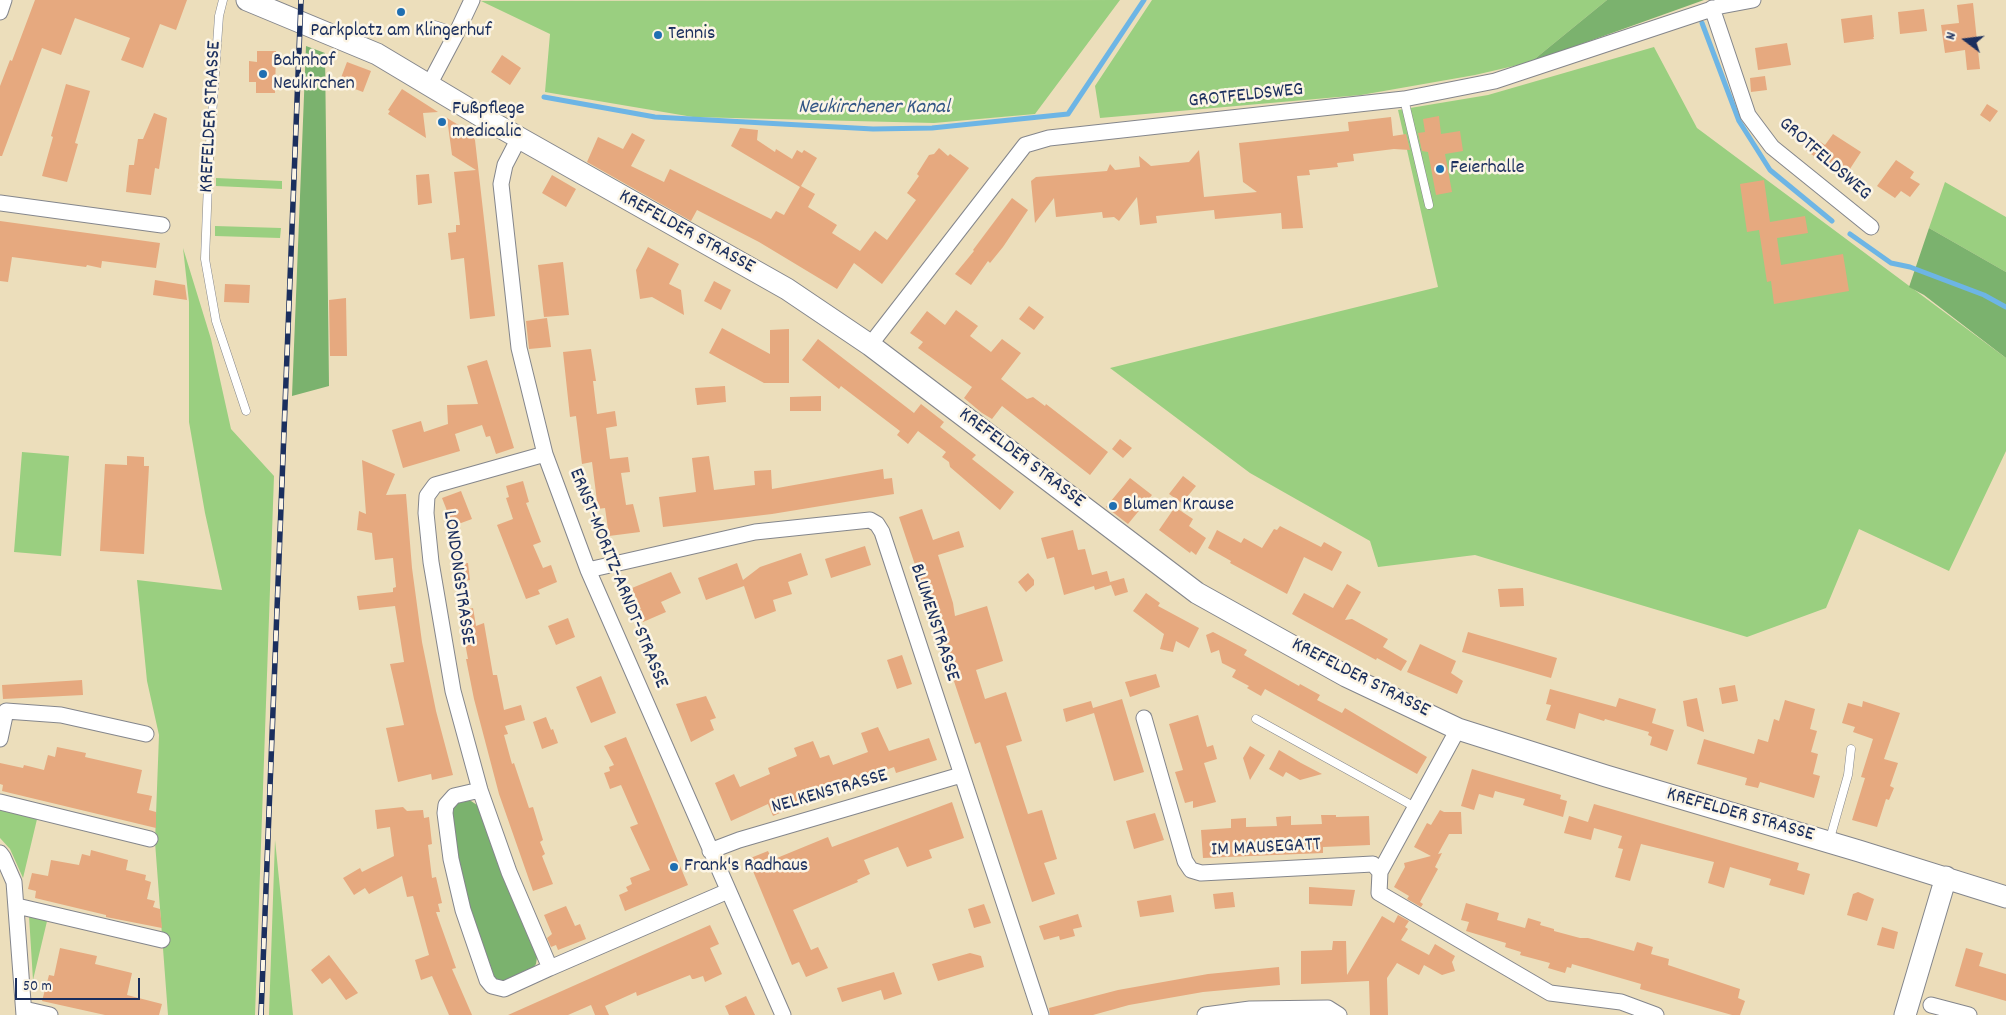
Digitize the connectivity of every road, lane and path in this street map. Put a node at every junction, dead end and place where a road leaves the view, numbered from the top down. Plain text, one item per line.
1 (4, 0) edge
2 (223, 0) edge
3 (247, 0) edge
4 (472, 0) edge
5 (1753, 0) edge
6 (1712, 8) junction
7 (0, 12) edge
8 (436, 25) dead end
9 (458, 32) junction
10 (429, 85) junction
11 (1404, 99) junction
12 (519, 138) junction
13 (0, 203) edge
14 (1429, 205) dead end
15 (162, 225) dead end
16 (1871, 227) dead end
17 (870, 345) junction
18 (246, 411) dead end
19 (545, 454) junction
20 (588, 570) junction
21 (1144, 718) dead end
22 (1256, 719) dead end
23 (1458, 729) junction
24 (146, 734) dead end
25 (0, 739) edge
26 (1851, 749) dead end
27 (961, 775) junction
28 (480, 790) junction
29 (0, 802) edge
30 (1415, 808) junction
31 (150, 839) dead end
32 (1829, 842) junction
33 (710, 851) junction
34 (0, 853) edge
35 (1380, 872) junction
36 (1946, 877) junction
37 (728, 891) junction
38 (2006, 897) edge
39 (17, 906) junction
40 (162, 940) dead end
41 (550, 968) junction
42 (1931, 1004) dead end
43 (24, 1012) edge
44 (50, 1015) edge
45 (783, 1015) edge
46 (1041, 1015) edge
47 (1205, 1015) edge
48 (1339, 1015) edge
49 (1656, 1015) edge
50 (1905, 1015) edge
51 (1969, 1015) edge

1 - 7 street
2 - 18 lane, KREFELDER STRASSE
3 - 10 main road, KREFELDER STRASSE
4 - 9 street
5 - 6 street, GROTFELDSWEG
6 - 11 street, GROTFELDSWEG
6 - 16 street, GROTFELDSWEG
8 - 9 lane
9 - 10 street
10 - 12 main road, KREFELDER STRASSE
11 - 14 lane
11 - 17 street, GROTFELDSWEG
12 - 17 main road, KREFELDER STRASSE
12 - 19 street, ERNST-MORITZ-ARNDT-STRASSE
13 - 15 street
17 - 23 main road, KREFELDER STRASSE
19 - 20 street, ERNST-MORITZ-ARNDT-STRASSE
19 - 28 street, LONDONGSTRASSE
20 - 27 street, BLUMENSTRASSE
20 - 33 street, ERNST-MORITZ-ARNDT-STRASSE
21 - 35 street, IM MAUSEGATT
22 - 30 lane
23 - 30 street
23 - 32 main road, KREFELDER STRASSE
24 - 25 street
26 - 32 lane, KREFELDER STRASSE
27 - 33 street, NELKENSTRASSE
27 - 46 street, BLUMENSTRASSE
28 - 41 street, LONDONGSTRASSE
28 - 41 street
29 - 31 street
30 - 35 street
32 - 36 main road, KREFELDER STRASSE
33 - 37 street, ERNST-MORITZ-ARNDT-STRASSE
34 - 39 street
35 - 49 street
36 - 38 main road, KREFELDER STRASSE
36 - 50 main road
37 - 41 street
37 - 45 street, ERNST-MORITZ-ARNDT-STRASSE
39 - 40 street
39 - 43 street
42 - 51 street
43 - 44 street
47 - 48 street

